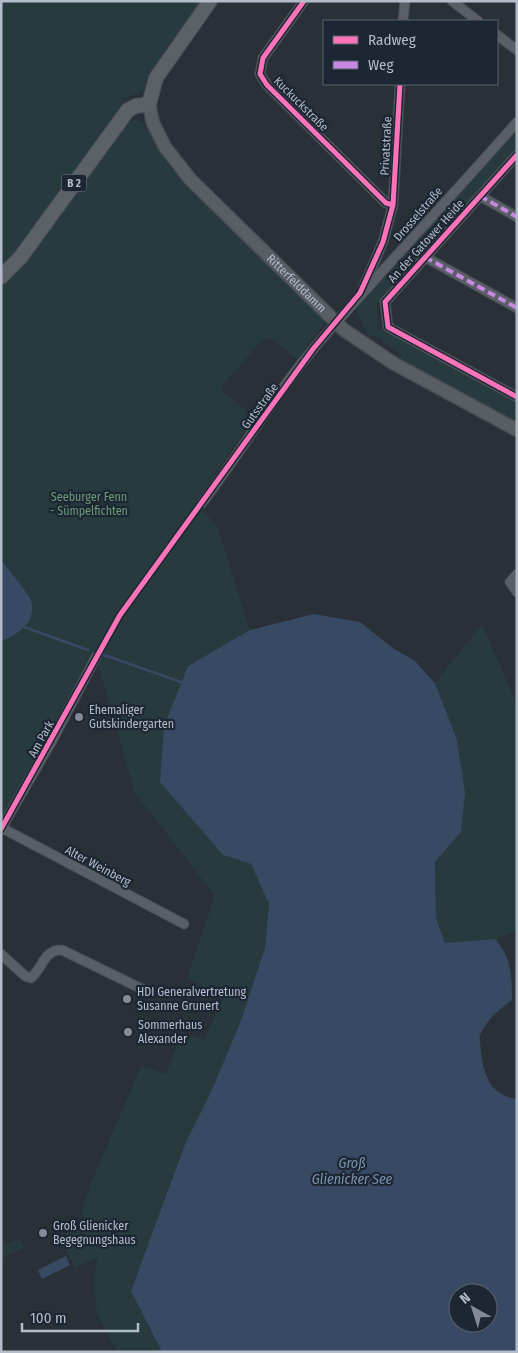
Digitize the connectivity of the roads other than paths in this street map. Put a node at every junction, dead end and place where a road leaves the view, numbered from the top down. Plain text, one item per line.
1 (210, 1) edge
2 (304, 1) edge
3 (405, 1) edge
4 (452, 1) edge
5 (403, 20) edge
6 (477, 20) edge
7 (498, 36) edge
8 (517, 50) edge
9 (400, 85) edge
10 (149, 104) junction
11 (517, 122) edge
12 (517, 155) edge
13 (480, 196) junction
14 (393, 204) junction
15 (517, 217) edge
16 (425, 257) junction
17 (1, 277) edge
18 (360, 293) junction
19 (517, 308) edge
20 (336, 322) junction
21 (517, 397) edge
22 (517, 430) edge
23 (202, 503) dead end
24 (517, 574) edge
25 (517, 592) edge
26 (96, 657) dead end
27 (1, 828) edge
28 (184, 924) dead end
29 (1, 954) edge
30 (142, 988) dead end

1 - 10 main road
2 - 14 street, Kuckuckstraße
3 - 5 street
4 - 6 street
7 - 8 street
9 - 14 street, Privatstraße
10 - 17 main road, B 2
10 - 20 main road, Ritterfelddamm
11 - 18 street, Drosselstraße
12 - 13 street, An der Gatower Heide
13 - 15 street
13 - 16 street, An der Gatower Heide
14 - 18 street, Privatstraße
16 - 19 street
16 - 21 street, An der Gatower Heide
18 - 20 street, Drosselstraße
20 - 22 main road, Ritterfelddamm
20 - 23 street, Gutsstraße
24 - 25 street
26 - 27 street, Am Park
27 - 28 street, Alter Weinberg
29 - 30 street

